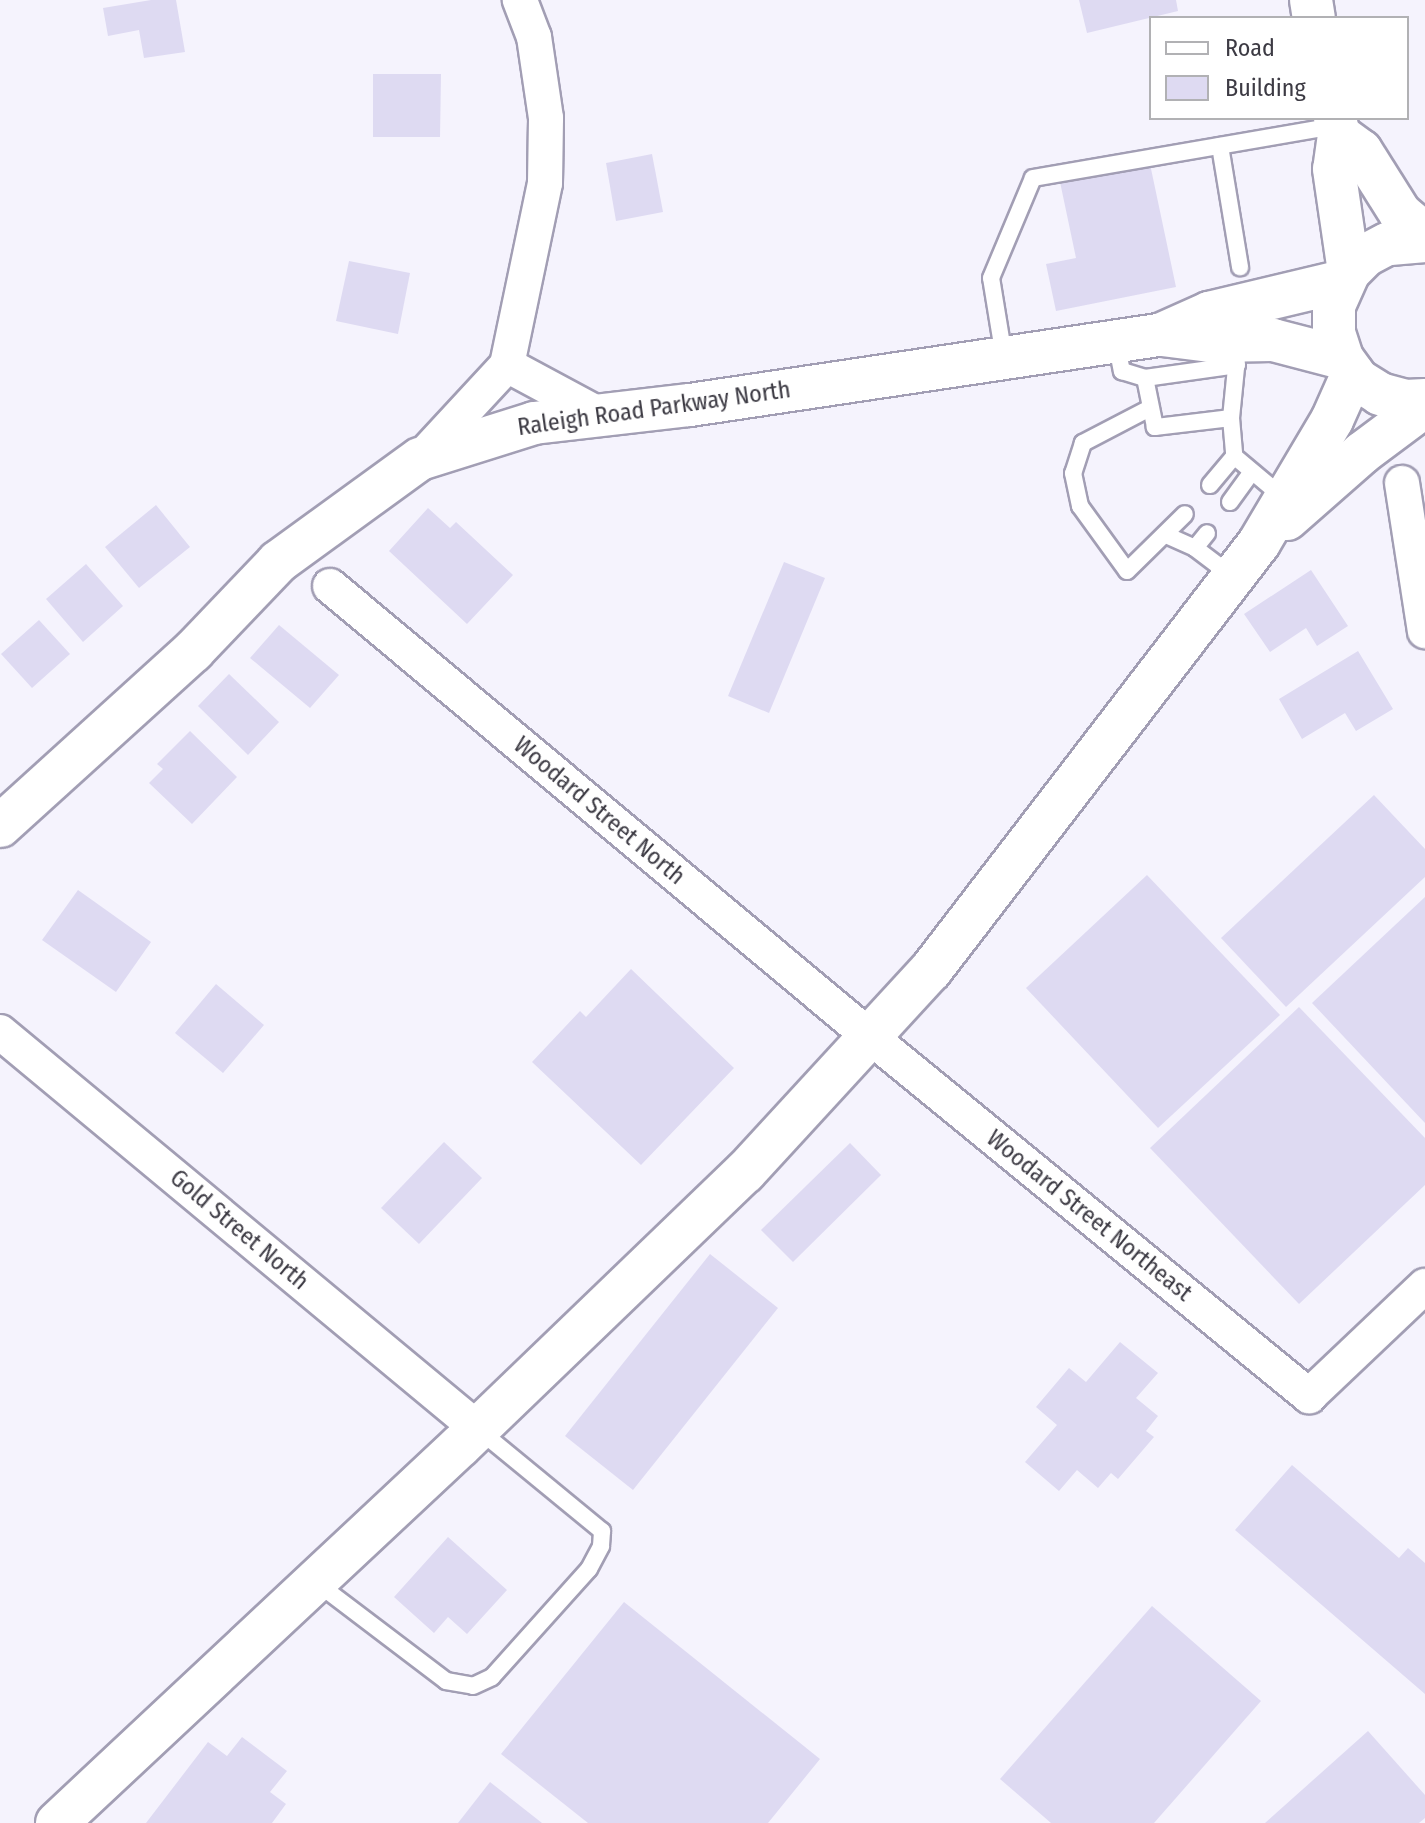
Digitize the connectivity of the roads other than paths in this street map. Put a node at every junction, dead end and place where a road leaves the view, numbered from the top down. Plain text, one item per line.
1 (520, 0) edge
2 (1337, 126) edge
3 (1220, 146) junction
4 (1425, 234) edge
5 (1425, 241) edge
6 (1240, 267) dead end
7 (1346, 277) junction
8 (1160, 335) junction
9 (1116, 341) junction
10 (1238, 353) junction
11 (1004, 357) junction
12 (507, 365) junction
13 (1347, 366) junction
14 (1145, 378) junction
15 (1425, 403) edge
16 (1150, 408) junction
17 (598, 414) junction
18 (1231, 418) junction
19 (1234, 456) junction
20 (420, 459) junction
21 (1252, 472) junction
22 (1402, 483) dead end
23 (1210, 485) dead end
24 (1285, 499) junction
25 (1230, 502) dead end
26 (1185, 514) dead end
27 (1207, 533) dead end
28 (1166, 535) junction
29 (1259, 543) junction
30 (1195, 548) junction
31 (1234, 577) junction
32 (330, 586) dead end
33 (1425, 631) edge
34 (0, 826) edge
35 (0, 1032) edge
36 (869, 1036) junction
37 (1425, 1286) edge
38 (478, 1429) junction
39 (315, 1582) junction
40 (57, 1823) edge

1 - 12 street
2 - 3 lane
2 - 4 street
2 - 7 street
3 - 6 lane
3 - 11 lane
5 - 7 street
7 - 8 street, Raleigh Road Parkway North
7 - 13 street
8 - 9 street, Raleigh Road Parkway North
8 - 10 street, Raleigh Road Parkway North
9 - 11 street, Raleigh Road Parkway North
9 - 14 lane
10 - 13 street, Raleigh Road Parkway North
10 - 14 lane
10 - 18 lane
11 - 17 street, Raleigh Road Parkway North
12 - 17 street
12 - 20 street
13 - 15 street
13 - 24 street
14 - 16 lane
15 - 29 street
16 - 18 lane
16 - 28 lane
17 - 20 street, Raleigh Road Parkway North
18 - 19 lane
19 - 21 lane
19 - 23 lane
20 - 34 street, Raleigh Road Parkway North
21 - 24 lane
21 - 25 lane
22 - 33 street
24 - 29 street
26 - 28 lane
27 - 30 lane
28 - 30 lane
29 - 31 street
30 - 31 lane
31 - 36 street
32 - 36 street, Woodard Street North
35 - 38 street, Gold Street North
36 - 37 street, Woodard Street Northeast
36 - 38 street
38 - 39 street
38 - 39 lane
39 - 40 street

